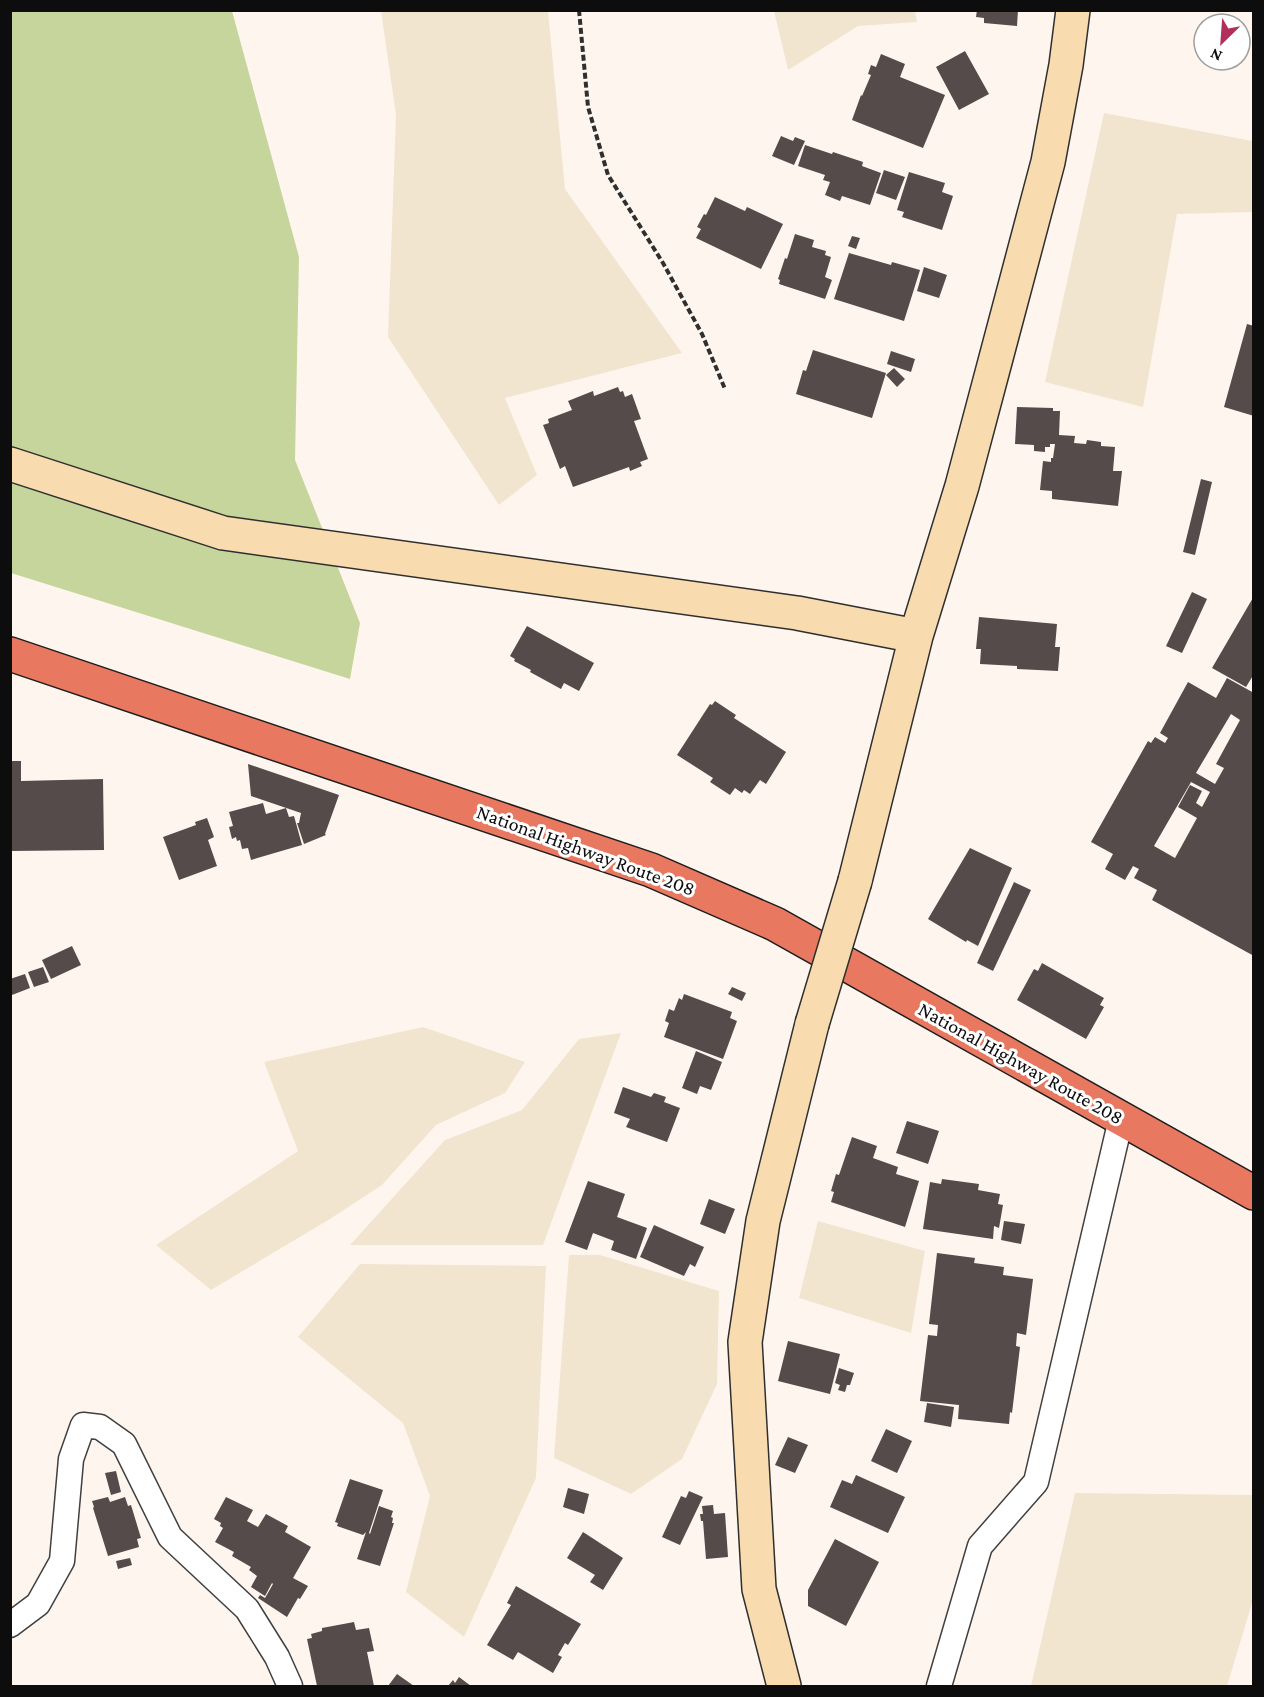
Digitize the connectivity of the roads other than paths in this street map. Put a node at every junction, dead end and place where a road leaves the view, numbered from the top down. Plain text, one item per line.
1 (1073, 10) edge
2 (10, 464) edge
3 (916, 636) junction
4 (10, 654) edge
5 (1121, 1119) junction
6 (1254, 1193) edge
7 (10, 1625) edge
8 (290, 1686) edge
9 (784, 1686) edge
10 (939, 1686) edge

1 - 3 street
2 - 3 street
3 - 9 street, bridge
4 - 5 highway, National Highway Route 208
5 - 6 highway, National Highway Route 208
5 - 10 street
7 - 8 street

